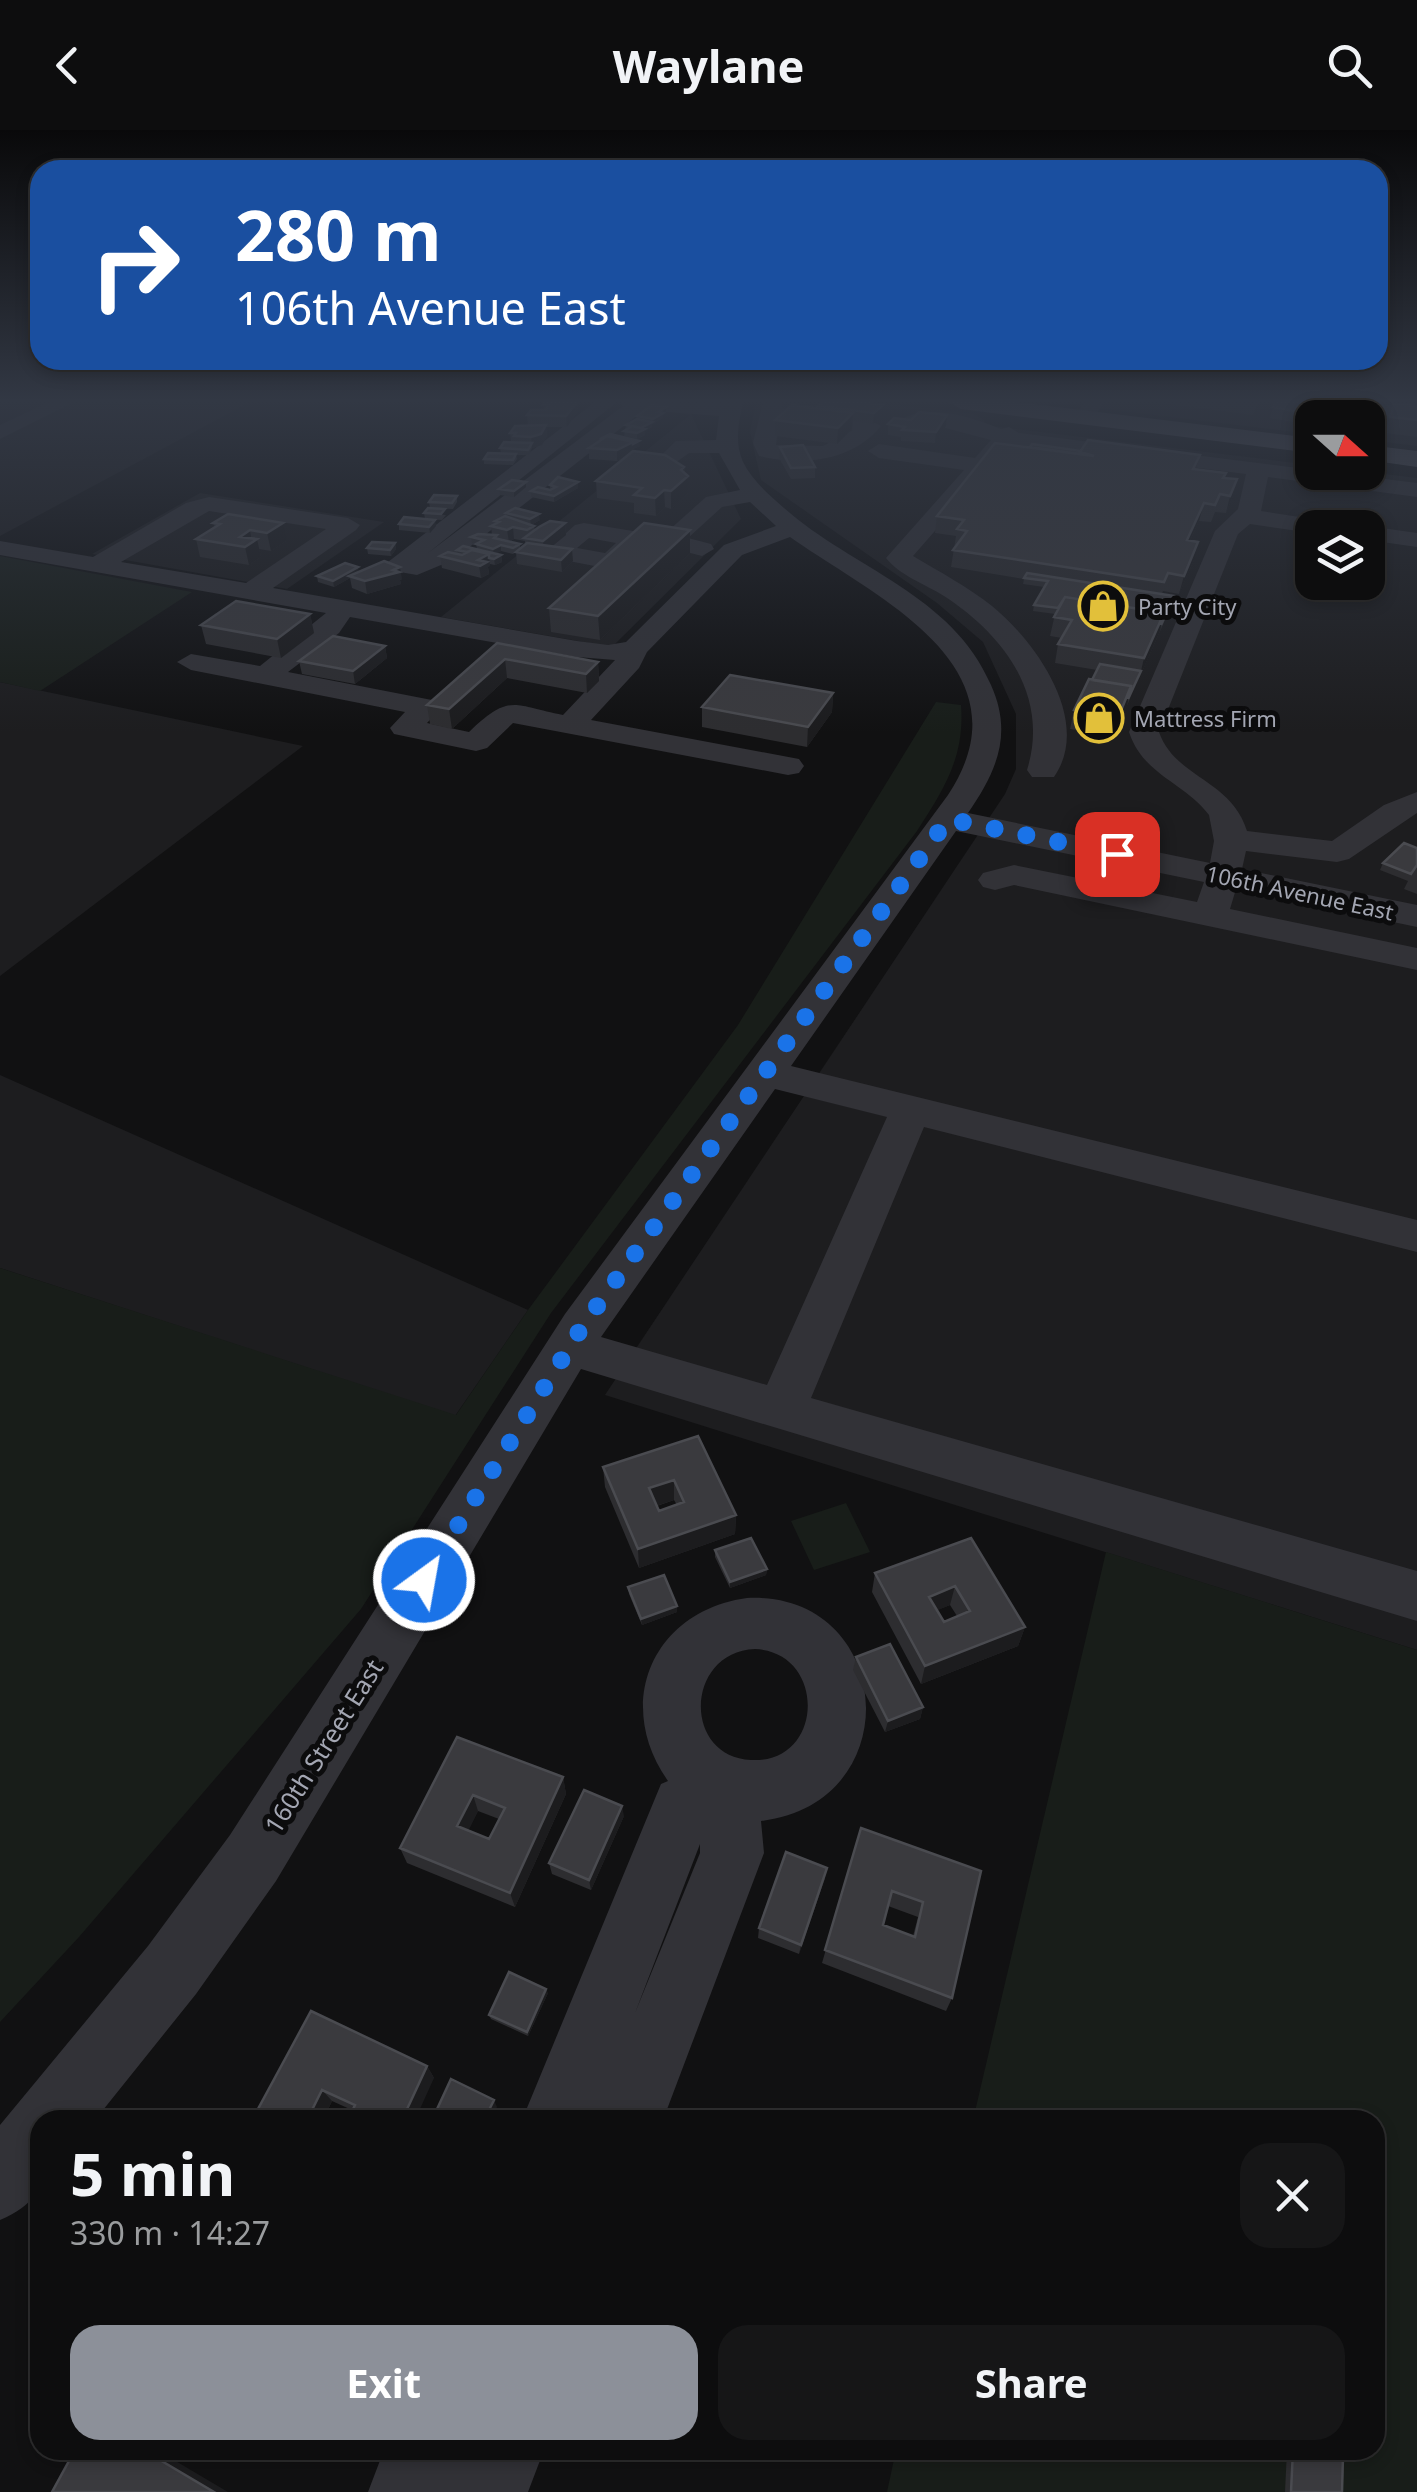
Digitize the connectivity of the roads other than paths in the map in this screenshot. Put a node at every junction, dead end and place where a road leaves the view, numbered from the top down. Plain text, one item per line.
1 (187, 512) edge
2 (237, 512) edge
3 (264, 512) edge
4 (465, 512) edge
5 (499, 512) edge
6 (703, 512) edge
7 (781, 512) edge
8 (913, 512) edge
9 (931, 512) edge
10 (1247, 512) edge
11 (605, 513) dead end
12 (1246, 516) junction
13 (1295, 523) edge
14 (791, 529) junction
15 (584, 530) junction
16 (636, 530) junction
17 (200, 534) edge
18 (1385, 535) edge
19 (673, 539) junction
20 (1417, 540) edge
21 (861, 545) junction
22 (0, 548) edge
23 (123, 550) junction
24 (171, 551) dead end
25 (730, 554) junction
26 (610, 561) junction
27 (96, 565) junction
28 (934, 581) junction
29 (587, 582) edge
30 (890, 591) junction
31 (250, 592) junction
32 (344, 608) junction
33 (635, 649) junction
34 (191, 662) dead end
35 (265, 676) junction
36 (570, 725) junction
37 (788, 766) dead end
38 (1043, 770) dead end
39 (1417, 802) edge
40 (948, 819) junction
41 (1230, 839) junction
42 (1395, 874) edge
43 (1221, 876) junction
44 (995, 880) dead end
45 (1379, 908) junction
46 (1210, 916) junction
47 (1417, 916) edge
48 (1417, 960) edge
49 (765, 1073) junction
50 (910, 1110) junction
51 (1417, 1236) edge
52 (569, 1348) junction
53 (781, 1410) junction
54 (1417, 1596) edge
55 (58, 2110) edge
56 (562, 2110) edge
57 (631, 2110) edge
58 (30, 2145) edge
59 (0, 2183) edge
60 (421, 2460) edge
61 (499, 2460) edge
62 (408, 2492) edge
63 (487, 2492) edge

1 - 23 street
2 - 17 street
3 - 31 street
4 - 5 street
6 - 19 street
7 - 14 street, 160th Street East
8 - 21 street
9 - 28 street
10 - 12 street
11 - 15 street
12 - 13 street
12 - 41 street
14 - 21 street, 160th Street East
14 - 25 street
15 - 16 street
15 - 26 street
16 - 19 street
16 - 26 street
18 - 20 street
19 - 25 street
21 - 30 street, 160th Street East
22 - 27 street
23 - 24 street
23 - 27 street
25 - 33 street
26 - 29 street
27 - 31 street
28 - 30 street
28 - 38 street
30 - 40 street, 160th Street East
31 - 32 street
32 - 33 street
32 - 35 street
33 - 36 street
34 - 35 street
35 - 36 street
36 - 37 street
39 - 41 street
40 - 43 street, 106th Avenue East
40 - 49 street, 160th Street East
41 - 43 street
42 - 45 street
43 - 45 street, 106th Avenue East
43 - 46 street
44 - 46 street
45 - 47 street, 106th Avenue East
46 - 48 street
49 - 50 street
49 - 52 street, 160th Street East
50 - 51 street
50 - 53 street
52 - 53 street
52 - 55 street, 160th Street East
53 - 54 street
56 - 57 street
58 - 59 street
60 - 62 street
61 - 63 street

